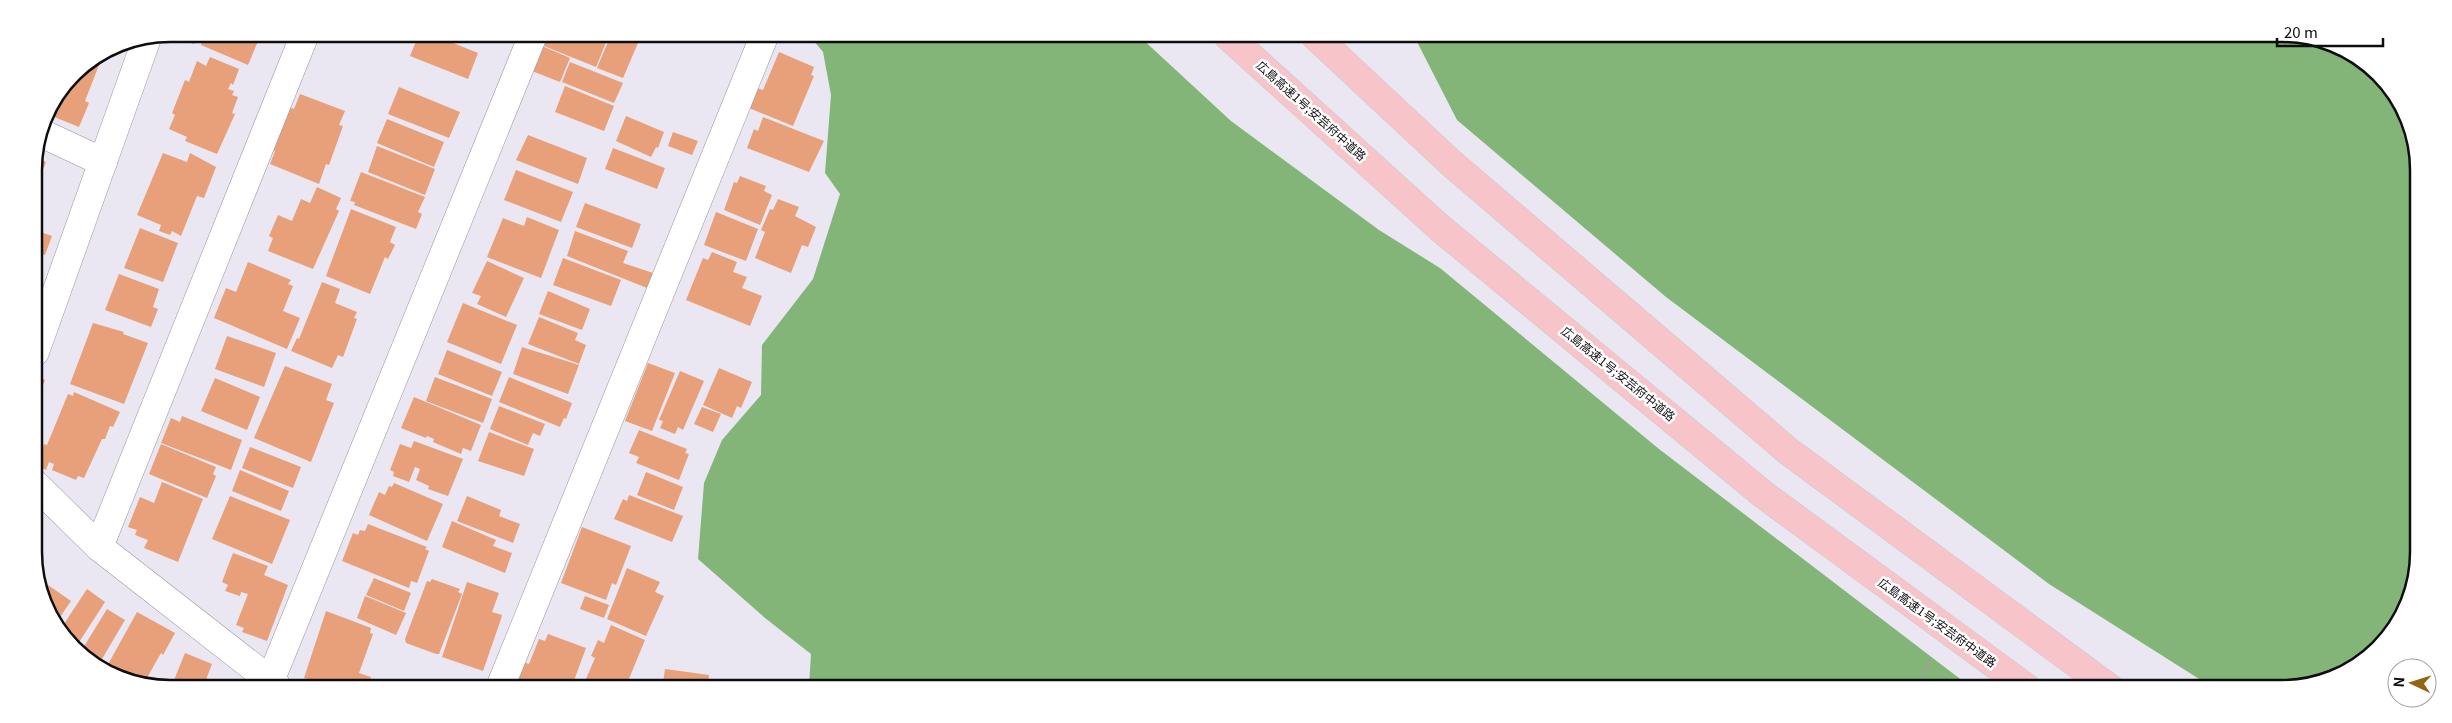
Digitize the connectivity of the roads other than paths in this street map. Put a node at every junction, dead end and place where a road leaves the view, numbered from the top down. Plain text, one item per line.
1 (1235, 42) edge
2 (1322, 42) edge
3 (301, 43) edge
4 (529, 43) edge
5 (761, 43) edge
6 (144, 45) edge
7 (47, 136) edge
8 (103, 162) junction
9 (43, 331) edge
10 (42, 492) edge
11 (99, 547) junction
12 (271, 680) edge
13 (275, 680) edge
14 (503, 680) edge
15 (2015, 680) edge
16 (2099, 680) edge

1 - 15 highway, 広島高速1号;安芸府中道路
2 - 16 highway
3 - 11 street
4 - 13 street
5 - 14 street
6 - 8 street
7 - 8 street
8 - 9 street
10 - 11 street
11 - 12 street

